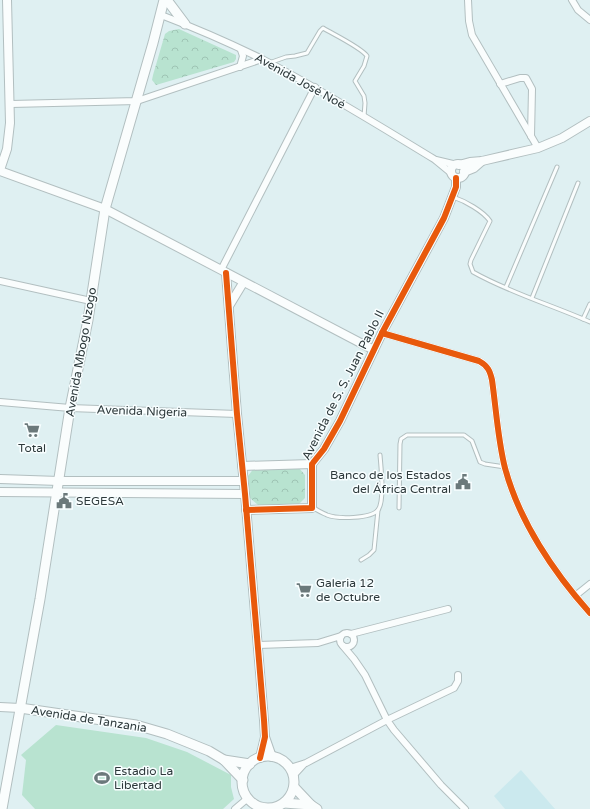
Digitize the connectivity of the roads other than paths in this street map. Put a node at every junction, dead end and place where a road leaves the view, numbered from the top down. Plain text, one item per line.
1 (7, 0) edge
2 (164, 0) edge
3 (167, 0) edge
4 (468, 0) edge
5 (572, 0) edge
6 (160, 15) junction
7 (590, 20) edge
8 (185, 24) junction
9 (241, 50) junction
10 (262, 59) junction
11 (269, 63) junction
12 (240, 67) junction
13 (500, 84) junction
14 (315, 87) junction
15 (137, 101) junction
16 (10, 104) junction
17 (364, 116) junction
18 (590, 121) edge
19 (531, 136) junction
20 (538, 148) junction
21 (434, 159) junction
22 (482, 162) junction
23 (458, 165) junction
24 (557, 167) dead end
25 (0, 171) edge
26 (464, 172) junction
27 (454, 176) junction
28 (578, 183) dead end
29 (453, 197) junction
30 (105, 209) junction
31 (223, 272) junction
32 (0, 281) edge
33 (244, 282) junction
34 (506, 287) junction
35 (532, 298) junction
36 (91, 301) junction
37 (590, 304) edge
38 (229, 306) junction
39 (583, 319) junction
40 (590, 322) edge
41 (382, 333) junction
42 (374, 350) junction
43 (0, 402) edge
44 (70, 408) junction
45 (237, 414) junction
46 (380, 455) dead end
47 (312, 464) junction
48 (242, 466) junction
49 (505, 467) junction
50 (0, 479) edge
51 (59, 481) junction
52 (243, 481) junction
53 (0, 492) edge
54 (58, 493) junction
55 (245, 494) junction
56 (312, 508) junction
57 (399, 508) dead end
58 (246, 510) junction
59 (378, 510) junction
60 (361, 560) dead end
61 (590, 584) edge
62 (575, 596) junction
63 (448, 609) dead end
64 (590, 613) edge
65 (351, 634) junction
66 (340, 636) junction
67 (324, 642) junction
68 (353, 644) junction
69 (258, 645) junction
70 (342, 646) junction
71 (354, 659) junction
72 (458, 675) dead end
73 (0, 707) edge
74 (20, 708) junction
75 (387, 720) junction
76 (265, 737) junction
77 (272, 757) junction
78 (260, 758) junction
79 (224, 760) junction
80 (250, 764) junction
81 (291, 772) junction
82 (243, 780) junction
83 (294, 787) junction
84 (248, 798) junction
85 (284, 803) junction
86 (314, 807) edge
87 (2, 809) edge
88 (235, 809) edge
89 (269, 809) edge
90 (465, 809) edge

1 - 16 street
2 - 6 main road, Avenida Mbogo Nzogo
3 - 8 main road
4 - 13 street
5 - 7 street
6 - 8 street, Avenida José Noé
6 - 15 main road, Avenida Mbogo Nzogo
8 - 9 street, Avenida José Noé
9 - 10 street, Avenida José Noé
9 - 12 street
10 - 11 street, Avenida José Noé
10 - 12 street
11 - 14 street, Avenida José Noé
11 - 17 lane
12 - 15 street
13 - 19 street
13 - 19 street
14 - 17 street, Avenida José Noé
14 - 31 street
15 - 16 street
15 - 30 main road, Avenida Mbogo Nzogo
16 - 25 street
17 - 21 street, Avenida José Noé
18 - 20 street
19 - 20 street
20 - 22 street
21 - 23 street, Avenida José Noé
21 - 27 street, Avenida José Noé
22 - 23 street
22 - 26 street
23 - 26 street
23 - 27 street
24 - 34 lane
25 - 30 street
26 - 27 street
27 - 29 street, Avenida de S. S. Juan Pablo II
28 - 35 lane
29 - 34 lane
29 - 41 street, Avenida de S. S. Juan Pablo II
30 - 31 street
30 - 36 main road, Avenida Mbogo Nzogo
31 - 33 street
31 - 38 street
32 - 36 street
33 - 38 street
33 - 42 street
34 - 35 lane
35 - 39 lane
36 - 44 main road, Avenida Mbogo Nzogo
37 - 39 lane
38 - 45 street
39 - 40 lane
41 - 42 street, Avenida de S. S. Juan Pablo II
41 - 49 street
42 - 47 street, Avenida de S. S. Juan Pablo II
43 - 44 street, Avenida Nigeria
44 - 45 street, Avenida Nigeria
44 - 51 main road, Avenida Mbogo Nzogo
45 - 48 street
46 - 59 lane
47 - 48 street, Avenida de S. S. Juan Pablo II
47 - 56 street, Avenida de S. S. Juan Pablo II
48 - 52 street
49 - 57 lane
49 - 62 street
50 - 51 street
51 - 52 street
51 - 54 main road, Avenida Mbogo Nzogo
52 - 55 street
53 - 54 street
54 - 55 street
54 - 74 main road, Avenida Mbogo Nzogo
55 - 58 street
56 - 58 street
56 - 59 lane
58 - 69 street
59 - 60 lane
61 - 62 street
62 - 64 street
63 - 65 street
65 - 66 street
65 - 68 street
66 - 67 street
66 - 70 street
67 - 69 street
67 - 70 street
68 - 70 street
68 - 71 street
69 - 76 street
70 - 71 street
71 - 75 street
72 - 75 street
73 - 74 street
74 - 79 main road, Avenida de Tanzania
74 - 87 main road, Avenida Mbogo Nzogo
75 - 81 street
75 - 90 street
76 - 77 street
76 - 78 street
77 - 78 main road
77 - 81 main road
78 - 80 main road
79 - 80 main road, Avenida de Tanzania
79 - 82 main road, Avenida de Tanzania
80 - 82 main road
81 - 83 main road
82 - 84 main road
83 - 85 main road
83 - 86 main road
84 - 88 street
84 - 89 main road
85 - 86 main road
85 - 89 main road

